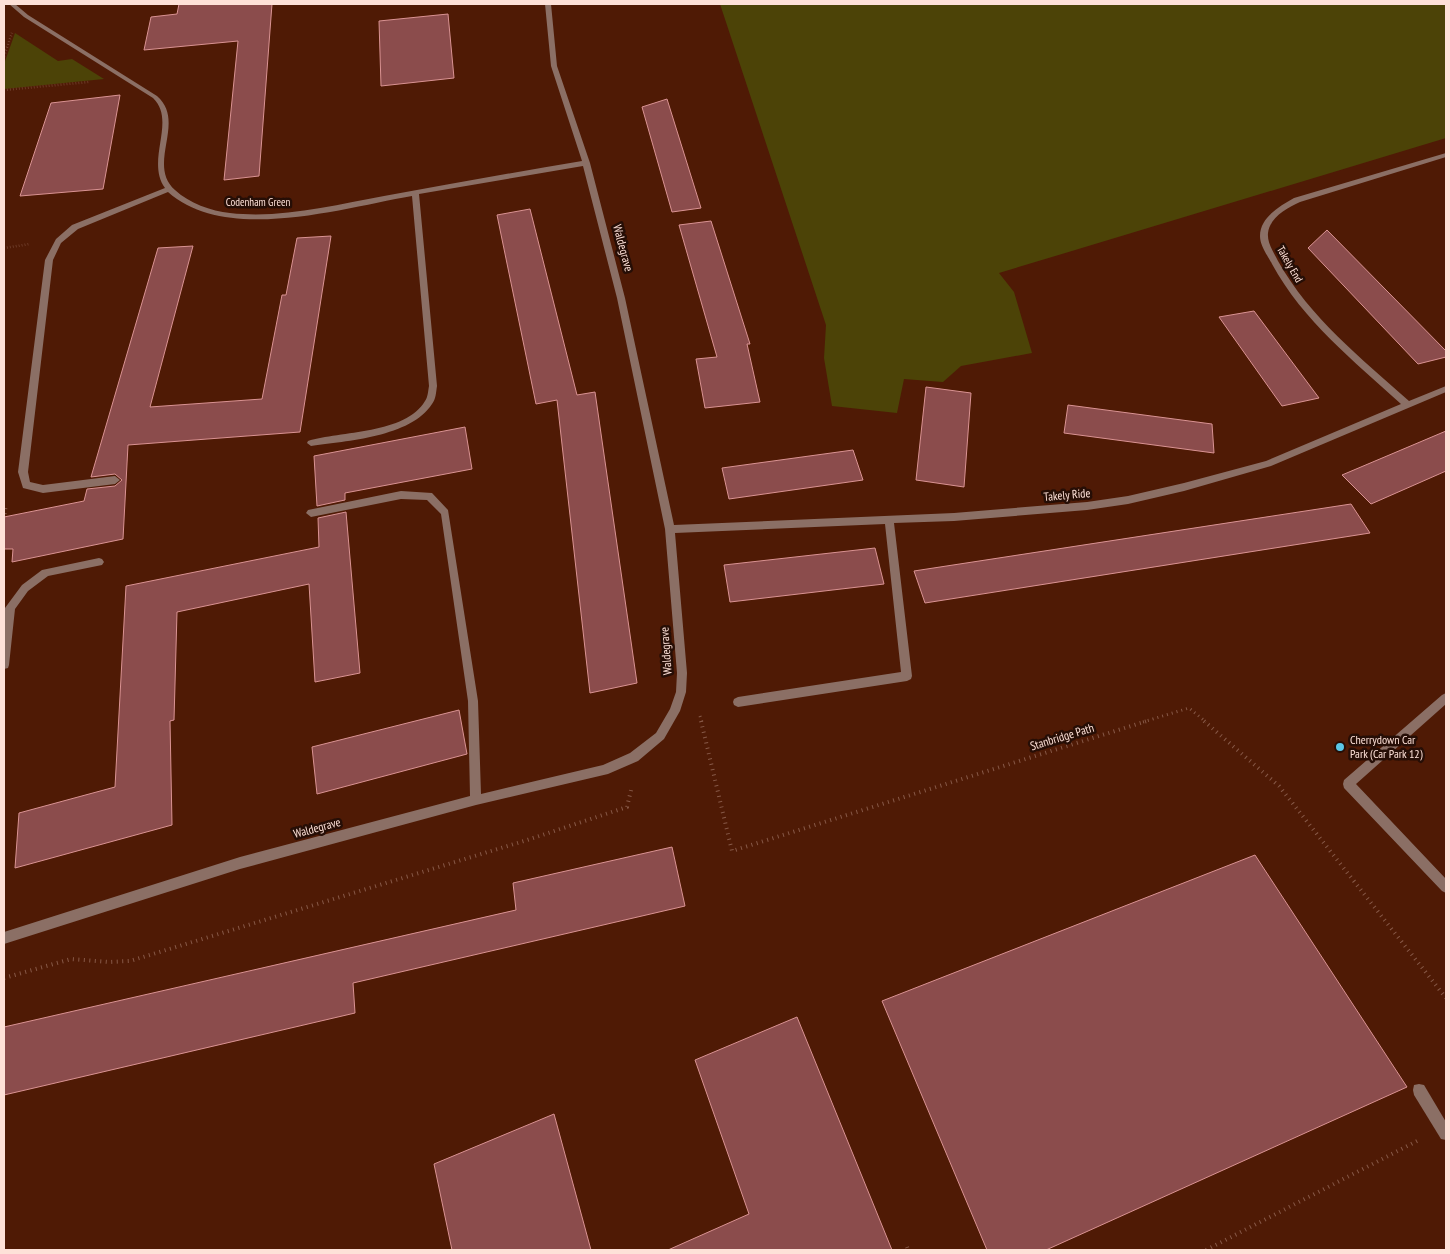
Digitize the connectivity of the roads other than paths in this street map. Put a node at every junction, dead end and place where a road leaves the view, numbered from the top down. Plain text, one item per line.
1 (12, 4) edge
2 (548, 4) edge
3 (1446, 155) edge
4 (586, 163) junction
5 (169, 189) junction
6 (415, 193) junction
7 (1446, 389) edge
8 (1406, 404) junction
9 (311, 443) dead end
10 (115, 480) dead end
11 (311, 513) dead end
12 (889, 520) junction
13 (670, 529) junction
14 (99, 562) dead end
15 (4, 665) edge
16 (1446, 698) edge
17 (738, 702) dead end
18 (476, 800) junction
19 (1446, 887) edge
20 (4, 938) edge
21 (1419, 1090) dead end
22 (1444, 1131) edge

1 - 5 street
2 - 4 street, Waldegrave
3 - 8 street, Takely End
4 - 6 street, Codenham Green
4 - 13 street, Waldegrave
5 - 6 street, Codenham Green
5 - 10 street
6 - 9 street
7 - 8 street, Takely Ride
8 - 12 street, Takely Ride
11 - 18 street
12 - 13 street, Takely Ride
12 - 17 street
13 - 18 street, Waldegrave
14 - 15 street
16 - 19 street
18 - 20 street, Waldegrave
21 - 22 street

